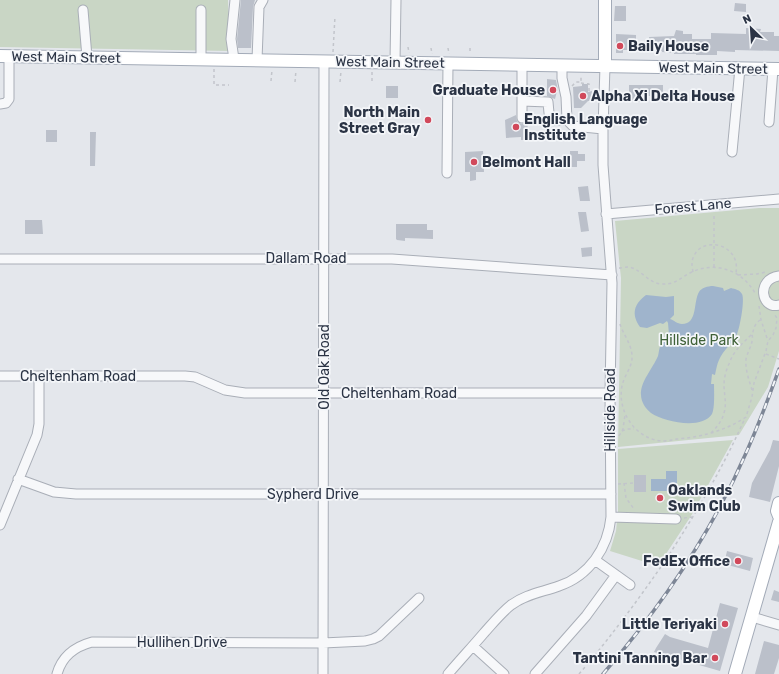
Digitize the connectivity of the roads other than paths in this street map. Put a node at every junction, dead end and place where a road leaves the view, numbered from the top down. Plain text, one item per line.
1 (235, 0) edge
2 (262, 0) edge
3 (396, 0) edge
4 (605, 0) edge
5 (83, 10) dead end
6 (201, 10) dead end
7 (4, 56) edge
8 (87, 57) junction
9 (329, 57) junction
10 (201, 59) junction
11 (234, 59) junction
12 (449, 59) junction
13 (257, 60) junction
14 (395, 62) junction
15 (522, 64) junction
16 (562, 65) junction
17 (605, 66) junction
18 (740, 68) junction
19 (776, 69) edge
20 (522, 101) junction
21 (0, 104) edge
22 (549, 113) dead end
23 (522, 118) dead end
24 (769, 122) dead end
25 (603, 129) junction
26 (732, 152) dead end
27 (447, 173) dead end
28 (779, 199) edge
29 (606, 214) junction
30 (324, 258) junction
31 (0, 259) edge
32 (615, 271) junction
33 (775, 273) edge
34 (779, 305) edge
35 (0, 376) edge
36 (39, 376) junction
37 (324, 393) junction
38 (610, 393) junction
39 (18, 479) junction
40 (323, 494) junction
41 (610, 494) junction
42 (779, 503) edge
43 (779, 516) edge
44 (611, 517) junction
45 (676, 519) dead end
46 (779, 522) edge
47 (0, 526) edge
48 (595, 560) junction
49 (616, 575) junction
50 (630, 585) dead end
51 (419, 598) dead end
52 (752, 617) junction
53 (779, 625) edge
54 (323, 643) junction
55 (472, 646) junction
56 (57, 674) edge
57 (323, 674) edge
58 (448, 674) edge
59 (504, 674) edge
60 (534, 674) edge
61 (735, 674) edge

1 - 11 street
2 - 13 street
3 - 14 street
4 - 17 main road
5 - 8 street
6 - 10 street
7 - 8 main road, West Main Street
7 - 21 street
8 - 10 main road, West Main Street
9 - 13 main road, West Main Street
9 - 14 main road, West Main Street
9 - 30 street, Old Oak Road
10 - 11 main road, West Main Street
11 - 13 main road, West Main Street
12 - 14 main road, West Main Street
12 - 15 main road, West Main Street
12 - 27 street
15 - 16 main road, West Main Street
15 - 20 street
16 - 17 main road, West Main Street
16 - 25 street
17 - 18 main road, West Main Street
17 - 25 street, Hillside Road
18 - 19 main road, West Main Street
18 - 26 street
19 - 24 street
20 - 22 street
20 - 23 street
25 - 29 street, Hillside Road
28 - 29 street, Forest Lane
29 - 32 street, Hillside Road
30 - 31 street, Dallam Road
30 - 32 street, Dallam Road
30 - 37 street, Old Oak Road
32 - 38 street, Hillside Road
33 - 34 street
35 - 36 street, Cheltenham Road
36 - 37 street, Cheltenham Road
36 - 39 street
37 - 38 street, Cheltenham Road
37 - 40 street, Old Oak Road
38 - 41 street, Hillside Road
39 - 40 street, Sypherd Drive
39 - 47 street
40 - 41 street, Sypherd Drive
40 - 54 street, Old Oak Road
41 - 44 street, Hillside Road
42 - 43 main road
44 - 45 street
44 - 48 street, Hillside Road
46 - 52 main road
48 - 49 street
48 - 55 street, Hillside Road
49 - 50 street
49 - 60 street
51 - 54 street, Hullihen Drive
52 - 53 street
52 - 61 main road
54 - 56 street, Hullihen Drive
54 - 57 street, Old Oak Road
55 - 58 street, Hillside Road
55 - 59 street

